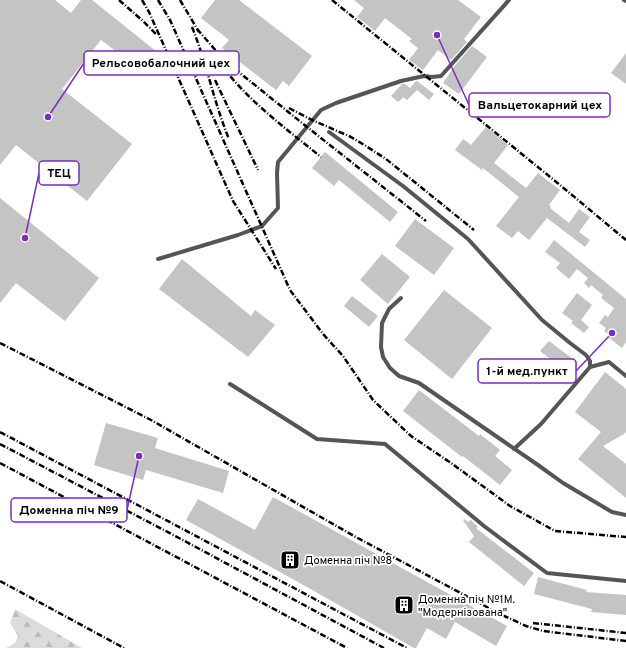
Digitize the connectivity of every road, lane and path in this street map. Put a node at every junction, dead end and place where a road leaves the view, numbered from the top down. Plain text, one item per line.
1 (509, 0) edge
2 (330, 132) dead end
3 (158, 259) dead end
4 (401, 298) dead end
5 (590, 367) junction
6 (626, 376) edge
7 (230, 384) dead end
8 (514, 449) junction
9 (626, 515) edge
10 (626, 581) edge

1 - 3 lane
2 - 5 lane
4 - 8 lane
5 - 6 lane
5 - 8 lane
7 - 10 lane
8 - 9 lane

